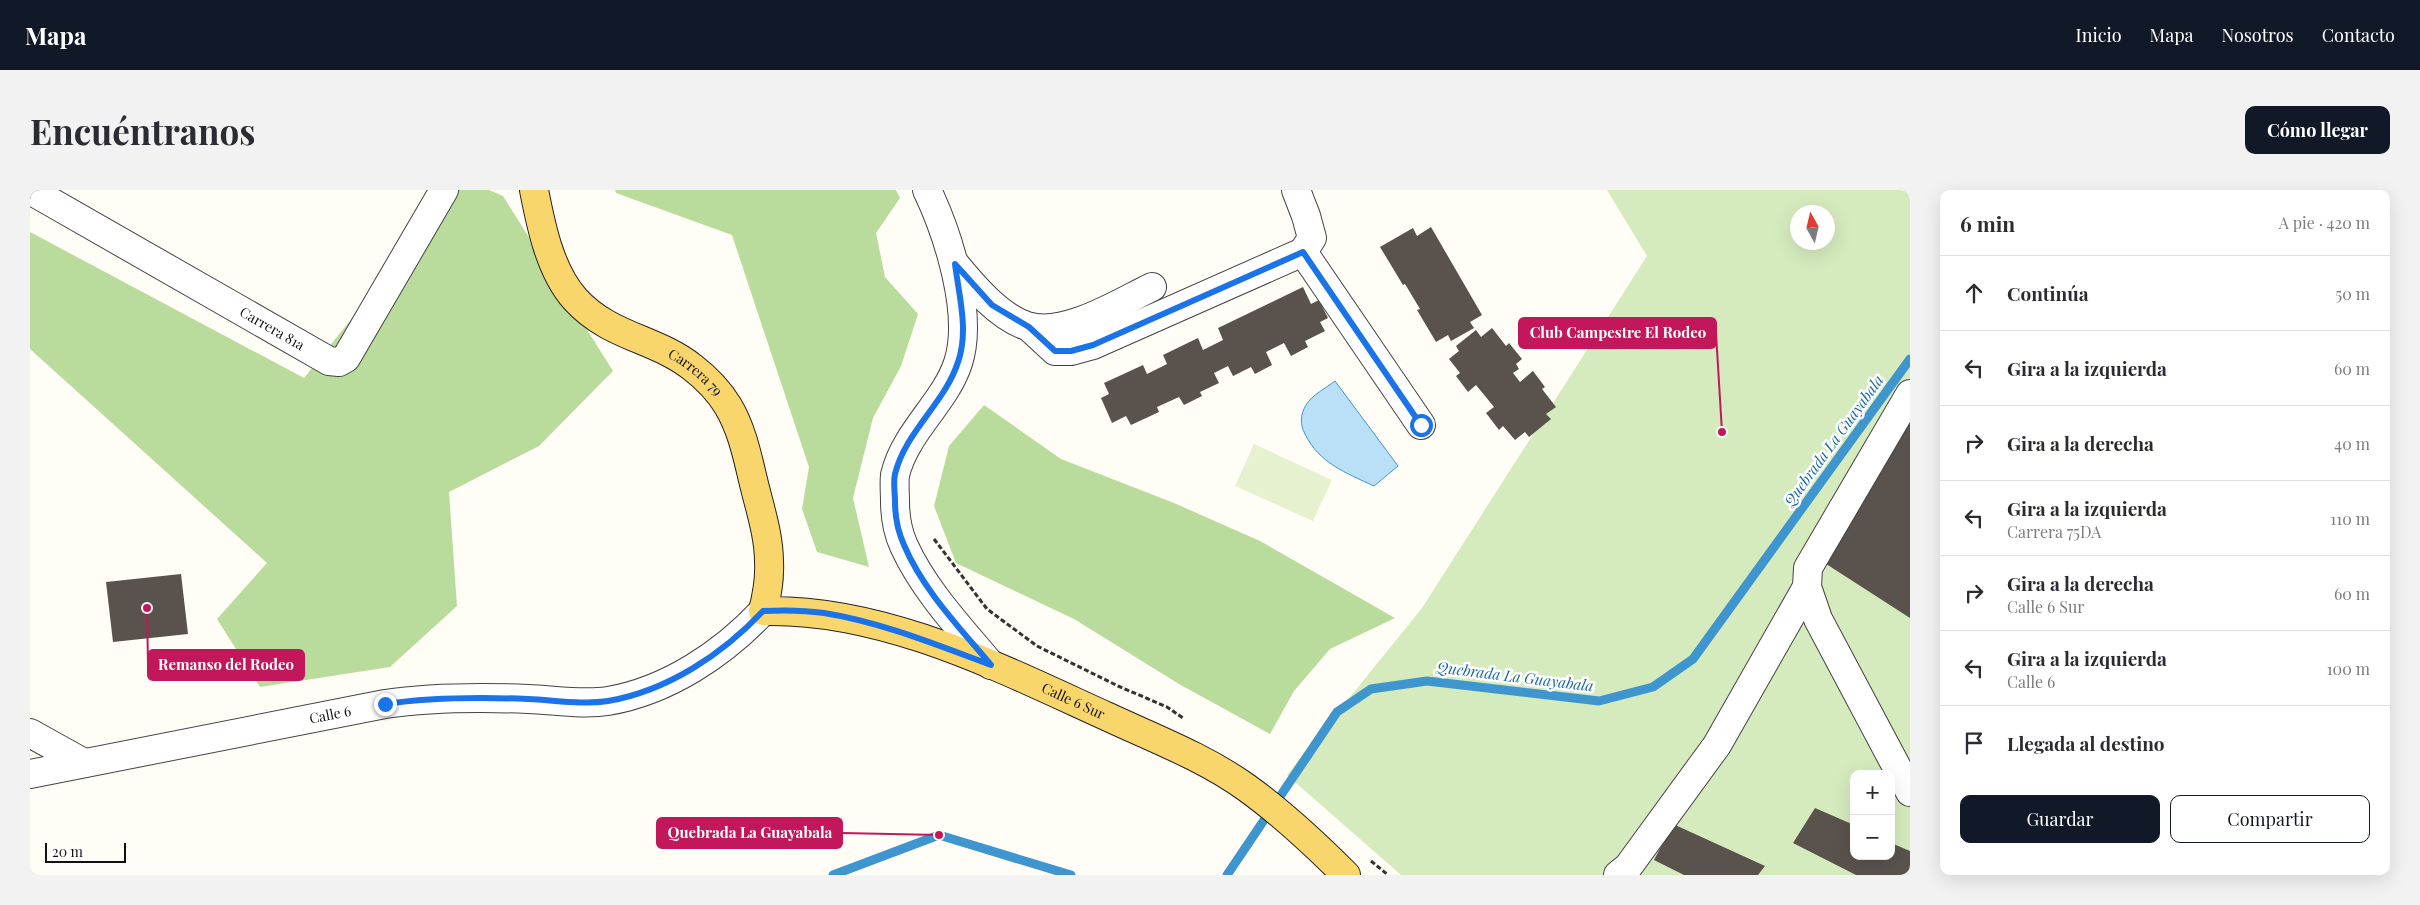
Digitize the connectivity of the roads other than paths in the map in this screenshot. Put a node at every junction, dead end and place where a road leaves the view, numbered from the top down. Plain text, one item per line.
1 (30, 190) edge
2 (444, 190) edge
3 (534, 190) edge
4 (928, 190) edge
5 (1296, 190) edge
6 (1303, 252) junction
7 (955, 264) junction
8 (1152, 287) dead end
9 (1029, 327) junction
10 (1910, 394) edge
11 (1421, 425) dead end
12 (1807, 587) junction
13 (763, 611) junction
14 (991, 665) junction
15 (30, 733) edge
16 (84, 763) junction
17 (30, 774) edge
18 (1910, 792) edge
19 (1346, 875) edge
20 (1618, 875) edge

1 - 2 street, Carrera 81a
3 - 13 main road, Carrera 79
4 - 7 street
5 - 6 street
6 - 9 street
6 - 11 street
7 - 9 street
7 - 14 street
8 - 9 street
10 - 12 street
12 - 18 street
12 - 20 street
13 - 14 main road, Calle 6 Sur
13 - 16 street, Calle 6
14 - 19 main road, Calle 6 Sur
15 - 16 street
16 - 17 street, Calle 6

